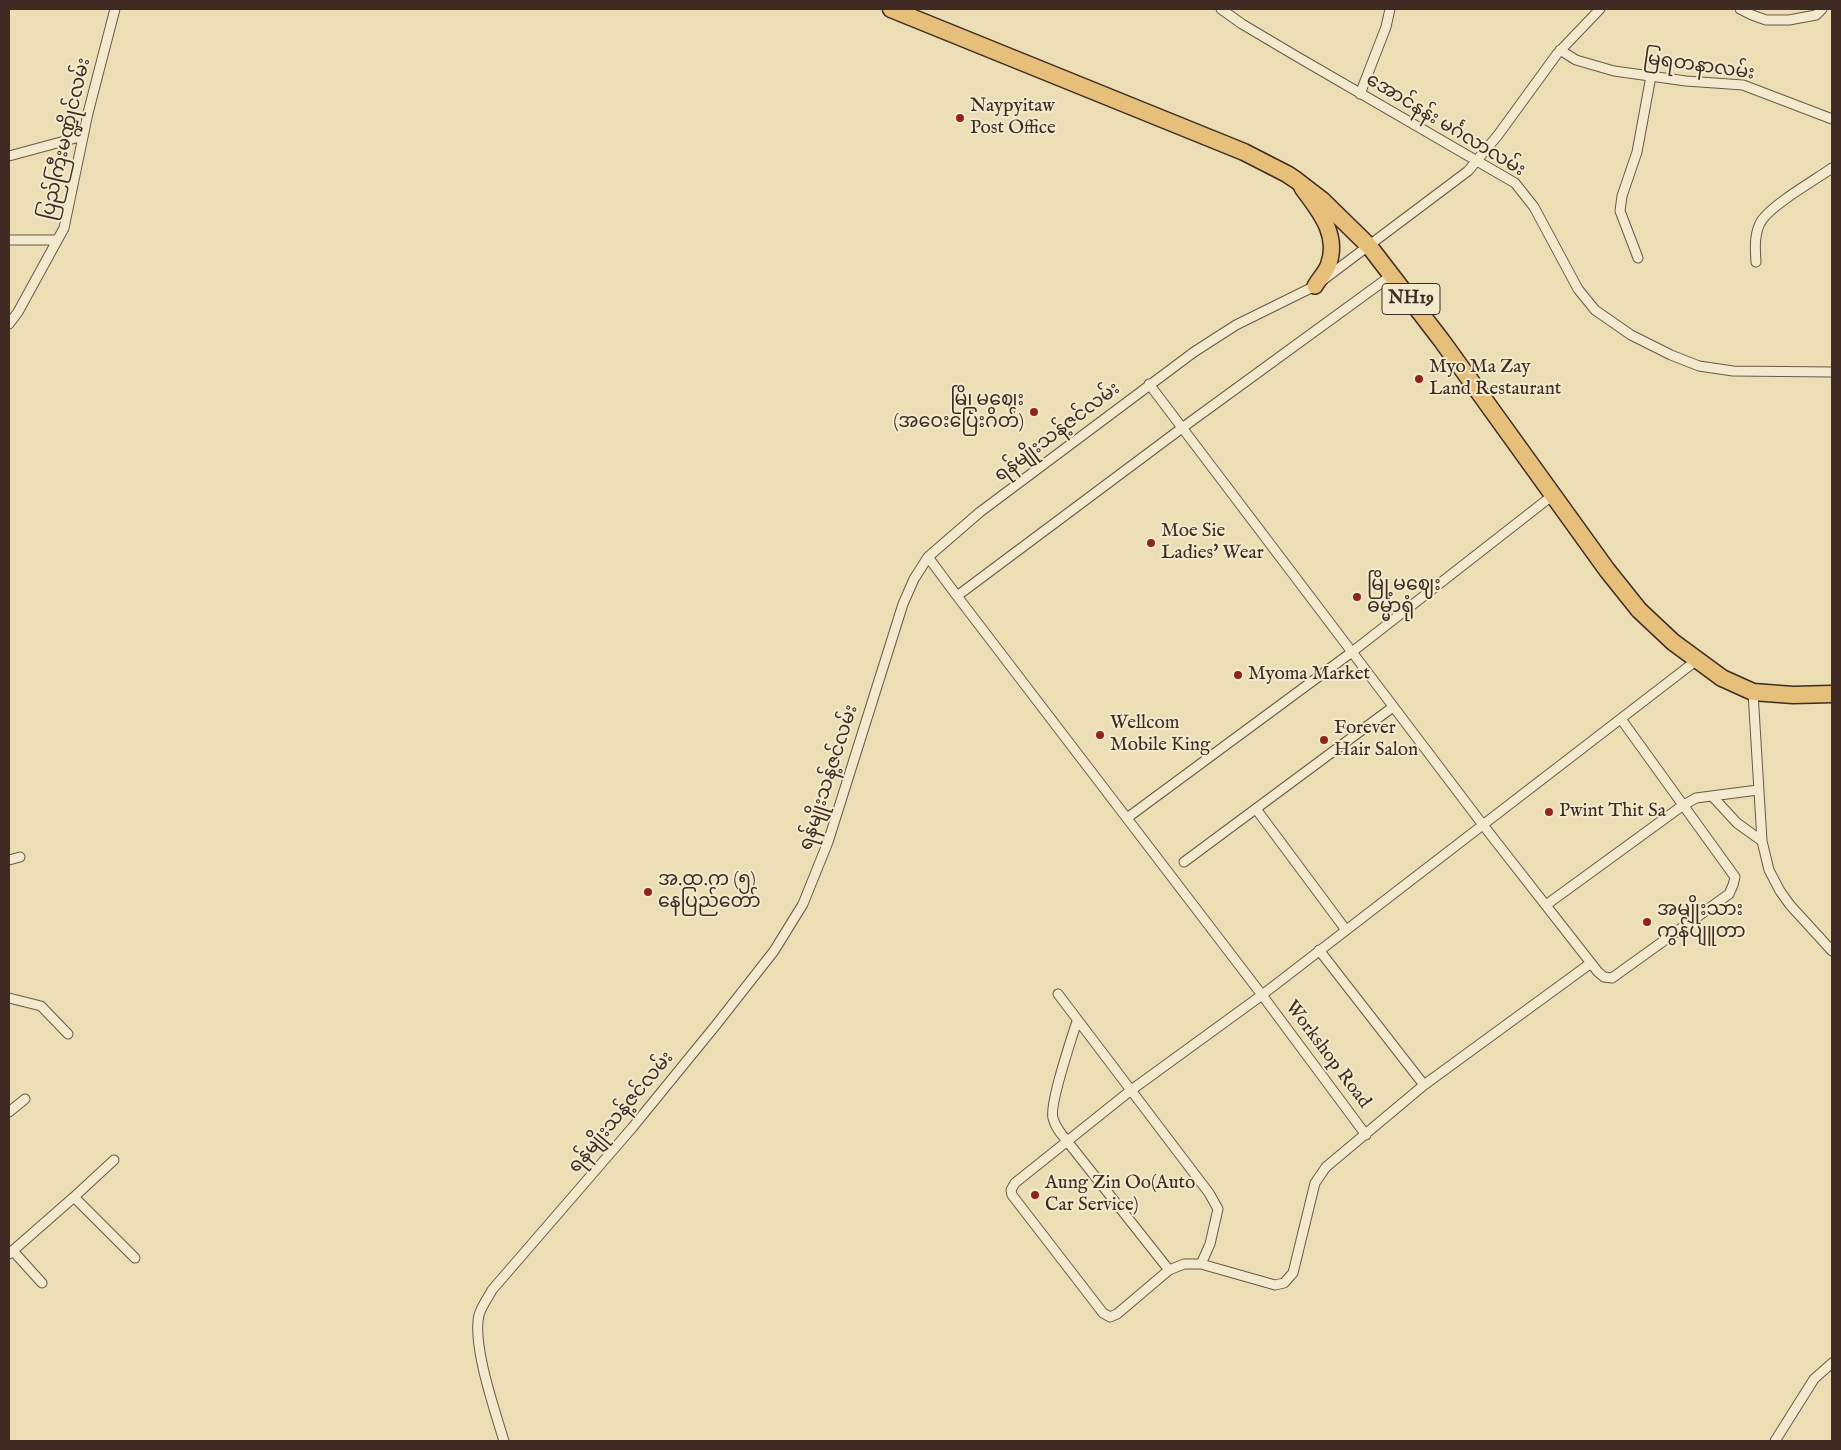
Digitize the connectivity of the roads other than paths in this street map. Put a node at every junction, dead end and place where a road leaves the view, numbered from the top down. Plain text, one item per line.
1 (115, 9) edge
2 (890, 9) edge
3 (1222, 9) edge
4 (1390, 9) edge
5 (1600, 9) edge
6 (1740, 9) edge
7 (1822, 9) edge
8 (1560, 50) junction
9 (1652, 76) junction
10 (1360, 94) junction
11 (1832, 119) edge
12 (83, 136) junction
13 (9, 156) edge
14 (1476, 161) junction
15 (1832, 168) edge
16 (1296, 180) junction
17 (9, 240) edge
18 (57, 240) junction
19 (1369, 246) junction
20 (1638, 258) dead end
21 (1756, 262) dead end
22 (1392, 275) junction
23 (1315, 286) junction
24 (9, 324) edge
25 (1832, 372) edge
26 (1149, 384) junction
27 (1182, 428) junction
28 (1553, 495) junction
29 (928, 557) junction
30 (957, 596) junction
31 (1352, 652) junction
32 (1698, 660) junction
33 (1753, 692) junction
34 (1832, 694) edge
35 (1393, 707) junction
36 (1621, 719) junction
37 (1758, 790) junction
38 (1712, 796) junction
39 (1682, 806) junction
40 (1256, 809) junction
41 (1127, 818) junction
42 (1483, 825) junction
43 (1762, 841) junction
44 (20, 857) dead end
45 (9, 860) edge
46 (1184, 862) dead end
47 (1546, 905) junction
48 (1346, 930) junction
49 (1319, 950) junction
50 (1832, 952) edge
51 (1591, 963) junction
52 (1058, 994) dead end
53 (1262, 995) junction
54 (9, 998) edge
55 (1078, 1021) junction
56 (68, 1034) dead end
57 (1424, 1085) junction
58 (1130, 1091) junction
59 (25, 1099) dead end
60 (9, 1112) edge
61 (1366, 1134) junction
62 (1067, 1141) junction
63 (114, 1160) dead end
64 (74, 1198) junction
65 (11, 1252) edge
66 (135, 1258) dead end
67 (1201, 1264) junction
68 (1169, 1270) junction
69 (42, 1283) dead end
70 (1832, 1363) edge
71 (504, 1441) edge
72 (1775, 1441) edge

1 - 12 street, ပြည်ကြီးမဏ္ဍိုင်လမ်း
2 - 16 highway, NH19
3 - 10 street, အောင်နန်း မင်္ဂလာလမ်း
4 - 10 street
5 - 8 street, ရန်မျိုးသန့်ဇင်လမ်း
6 - 7 street
8 - 9 street, မြရတနာလမ်း
8 - 14 street, ရန်မျိုးသန့်ဇင်လမ်း
9 - 11 street, မြရတနာလမ်း
9 - 20 street
10 - 14 street, အောင်နန်း မင်္ဂလာလမ်း
12 - 13 street
12 - 18 street, ပြည်ကြီးမဏ္ဍိုင်လမ်း
14 - 19 street, ရန်မျိုးသန့်ဇင်လမ်း
14 - 25 street, အောင်နန်း မင်္ဂလာလမ်း
15 - 21 street
16 - 19 highway, NH19
16 - 23 main road
17 - 18 street
18 - 24 street, ပြည်ကြီးမဏ္ဍိုင်လမ်း
19 - 22 highway, NH19
19 - 23 street, ရန်မျိုးသန့်ဇင်လမ်း
22 - 27 street
22 - 28 highway, NH19
23 - 26 street, ရန်မျိုးသန့်ဇင်လမ်း
26 - 27 street
26 - 29 street, ရန်မျိုးသန့်ဇင်လမ်း
27 - 30 street
27 - 31 street
28 - 31 street
28 - 32 highway, NH19
29 - 30 street, Workshop Road
29 - 71 street, ရန်မျိုးသန့်ဇင်လမ်း
30 - 41 street, Workshop Road
31 - 35 street
31 - 41 street
32 - 33 highway, NH19
32 - 36 street
33 - 34 highway, NH19
33 - 37 street
35 - 40 street
35 - 42 street
36 - 39 street
36 - 42 street
37 - 38 street
37 - 43 street
38 - 39 street
38 - 43 street
39 - 47 street
39 - 51 street
40 - 46 street
40 - 48 street
41 - 53 street, Workshop Road
42 - 47 street
42 - 48 street
43 - 50 street
44 - 45 street
47 - 51 street
48 - 49 street
49 - 53 street
49 - 57 street
51 - 57 street
52 - 55 street
53 - 58 street
53 - 61 street, Workshop Road
54 - 56 street
55 - 58 street
55 - 62 street
57 - 61 street
58 - 62 street
58 - 67 street
59 - 60 street
61 - 67 street
62 - 68 street
62 - 68 street
63 - 64 street
64 - 65 street
64 - 66 street
65 - 69 street
67 - 68 street
70 - 72 street

